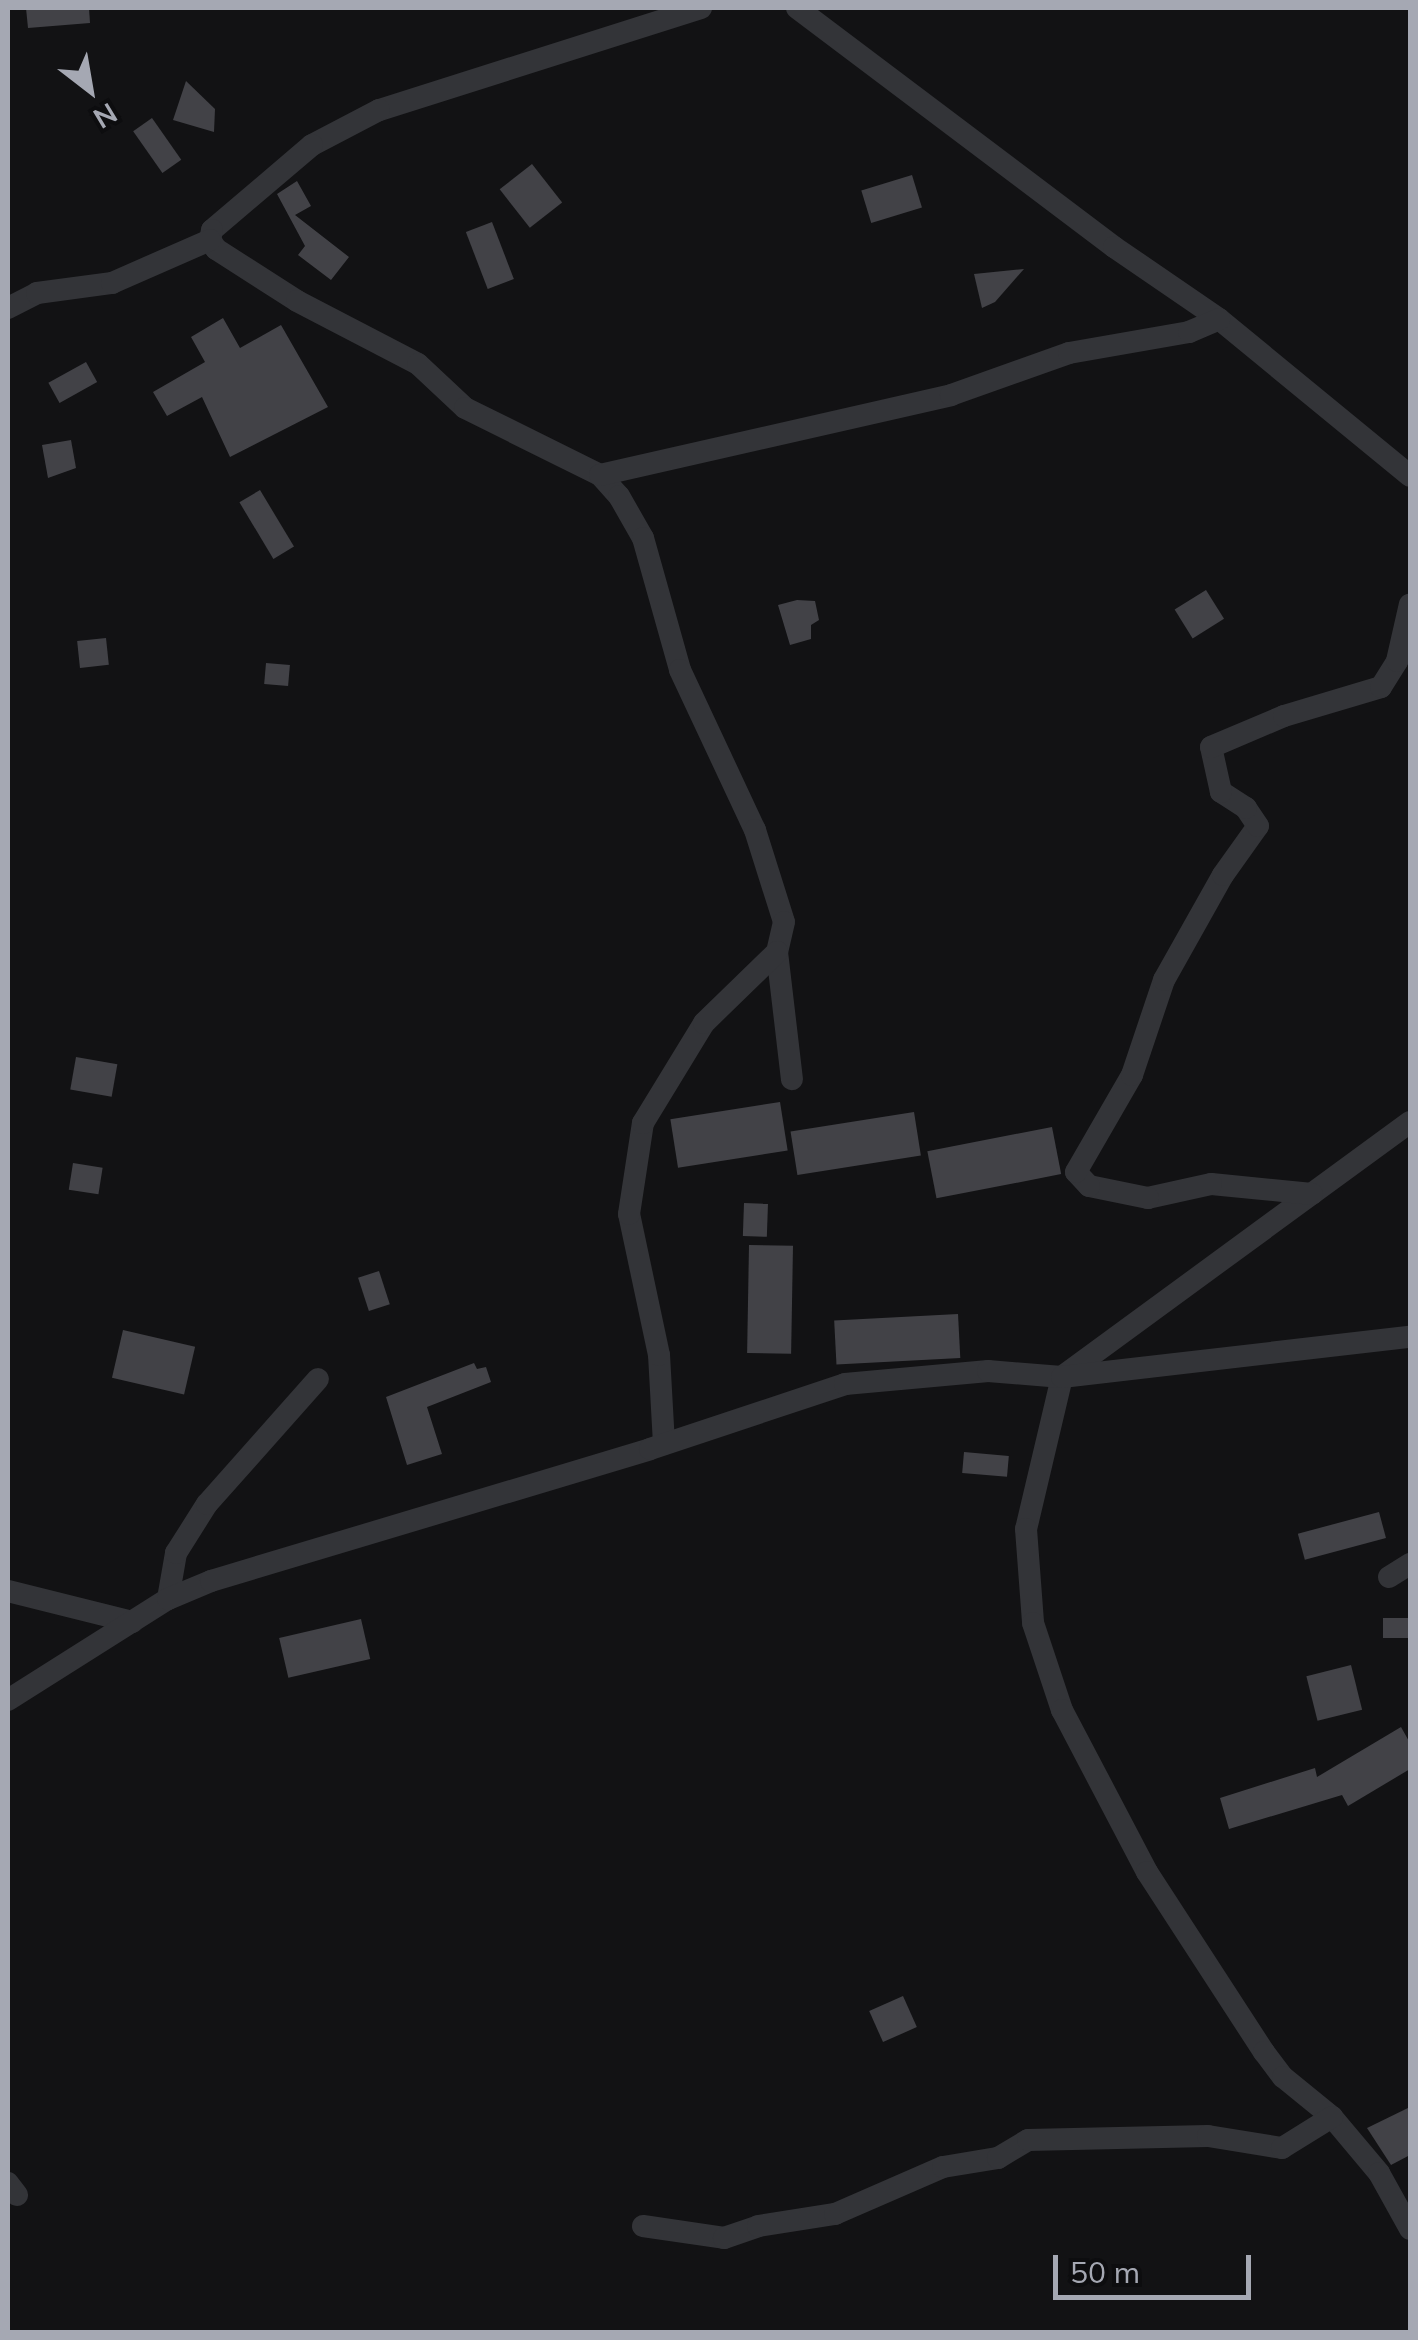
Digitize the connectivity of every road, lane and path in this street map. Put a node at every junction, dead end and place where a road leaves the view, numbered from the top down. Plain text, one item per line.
1 (701, 8) edge
2 (797, 8) edge
3 (210, 240) junction
4 (8, 308) edge
5 (1219, 319) junction
6 (600, 475) junction
7 (1410, 476) edge
8 (1410, 604) edge
9 (777, 952) junction
10 (792, 1079) dead end
11 (1410, 1122) edge
12 (1312, 1194) junction
13 (1410, 1337) edge
14 (1062, 1377) junction
15 (318, 1379) dead end
16 (664, 1444) junction
17 (1410, 1564) edge
18 (1389, 1577) dead end
19 (8, 1590) edge
20 (168, 1599) junction
21 (132, 1622) junction
22 (8, 1700) edge
23 (1332, 2117) junction
24 (643, 2226) dead end
25 (1410, 2229) edge

1 - 3 street
2 - 5 street
3 - 4 street
3 - 6 street
5 - 6 street
5 - 7 street
6 - 9 street
8 - 12 street
9 - 10 street
9 - 16 street
11 - 12 street
12 - 14 street
13 - 14 street
14 - 16 street
14 - 23 street
15 - 20 street
16 - 20 street
17 - 18 street
19 - 21 street
20 - 21 street
21 - 22 street
23 - 24 street
23 - 25 street

